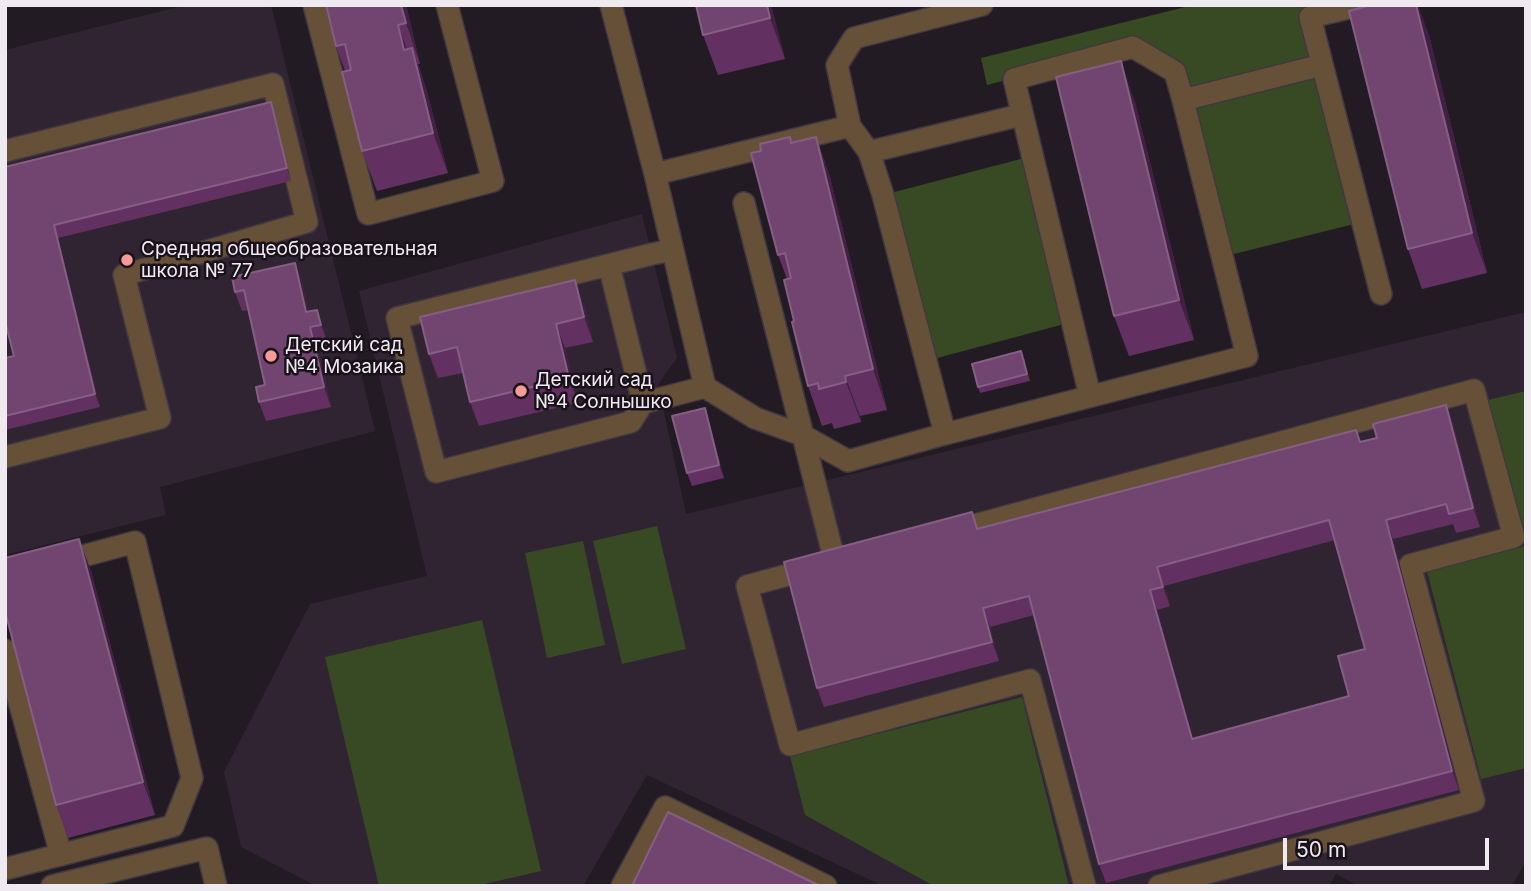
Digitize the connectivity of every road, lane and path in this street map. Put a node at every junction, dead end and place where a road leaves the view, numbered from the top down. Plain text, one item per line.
1 (314, 5) edge
2 (447, 5) edge
3 (611, 5) edge
4 (982, 5) edge
5 (1362, 5) edge
6 (1309, 11) edge
7 (1322, 65) junction
8 (1183, 100) junction
9 (1021, 115) junction
10 (850, 126) junction
11 (5, 151) edge
12 (869, 152) junction
13 (655, 174) junction
14 (744, 202) dead end
15 (672, 250) junction
16 (609, 265) junction
17 (1381, 294) dead end
18 (705, 387) junction
19 (1090, 396) junction
20 (643, 403) junction
21 (945, 434) junction
22 (802, 435) junction
23 (5, 457) edge
24 (929, 537) edge
25 (5, 577) edge
26 (5, 650) edge
27 (61, 855) junction
28 (5, 869) edge
29 (52, 886) edge
30 (216, 886) edge
31 (622, 886) edge
32 (827, 886) edge
33 (1085, 886) edge
34 (1159, 886) edge

1 - 2 lane
3 - 13 lane
4 - 10 lane
5 - 6 lane
6 - 7 lane
7 - 8 lane
7 - 17 lane
8 - 9 lane
8 - 19 lane
9 - 12 lane
9 - 19 lane
10 - 12 lane
10 - 13 lane
11 - 23 lane
12 - 21 lane
13 - 15 lane
14 - 22 lane
15 - 16 lane
15 - 18 lane
16 - 20 lane
16 - 20 lane
18 - 20 lane
18 - 22 lane
19 - 21 lane
21 - 22 lane
22 - 33 lane
24 - 34 lane
25 - 27 lane
26 - 27 lane
27 - 28 lane
29 - 30 lane
31 - 32 lane

